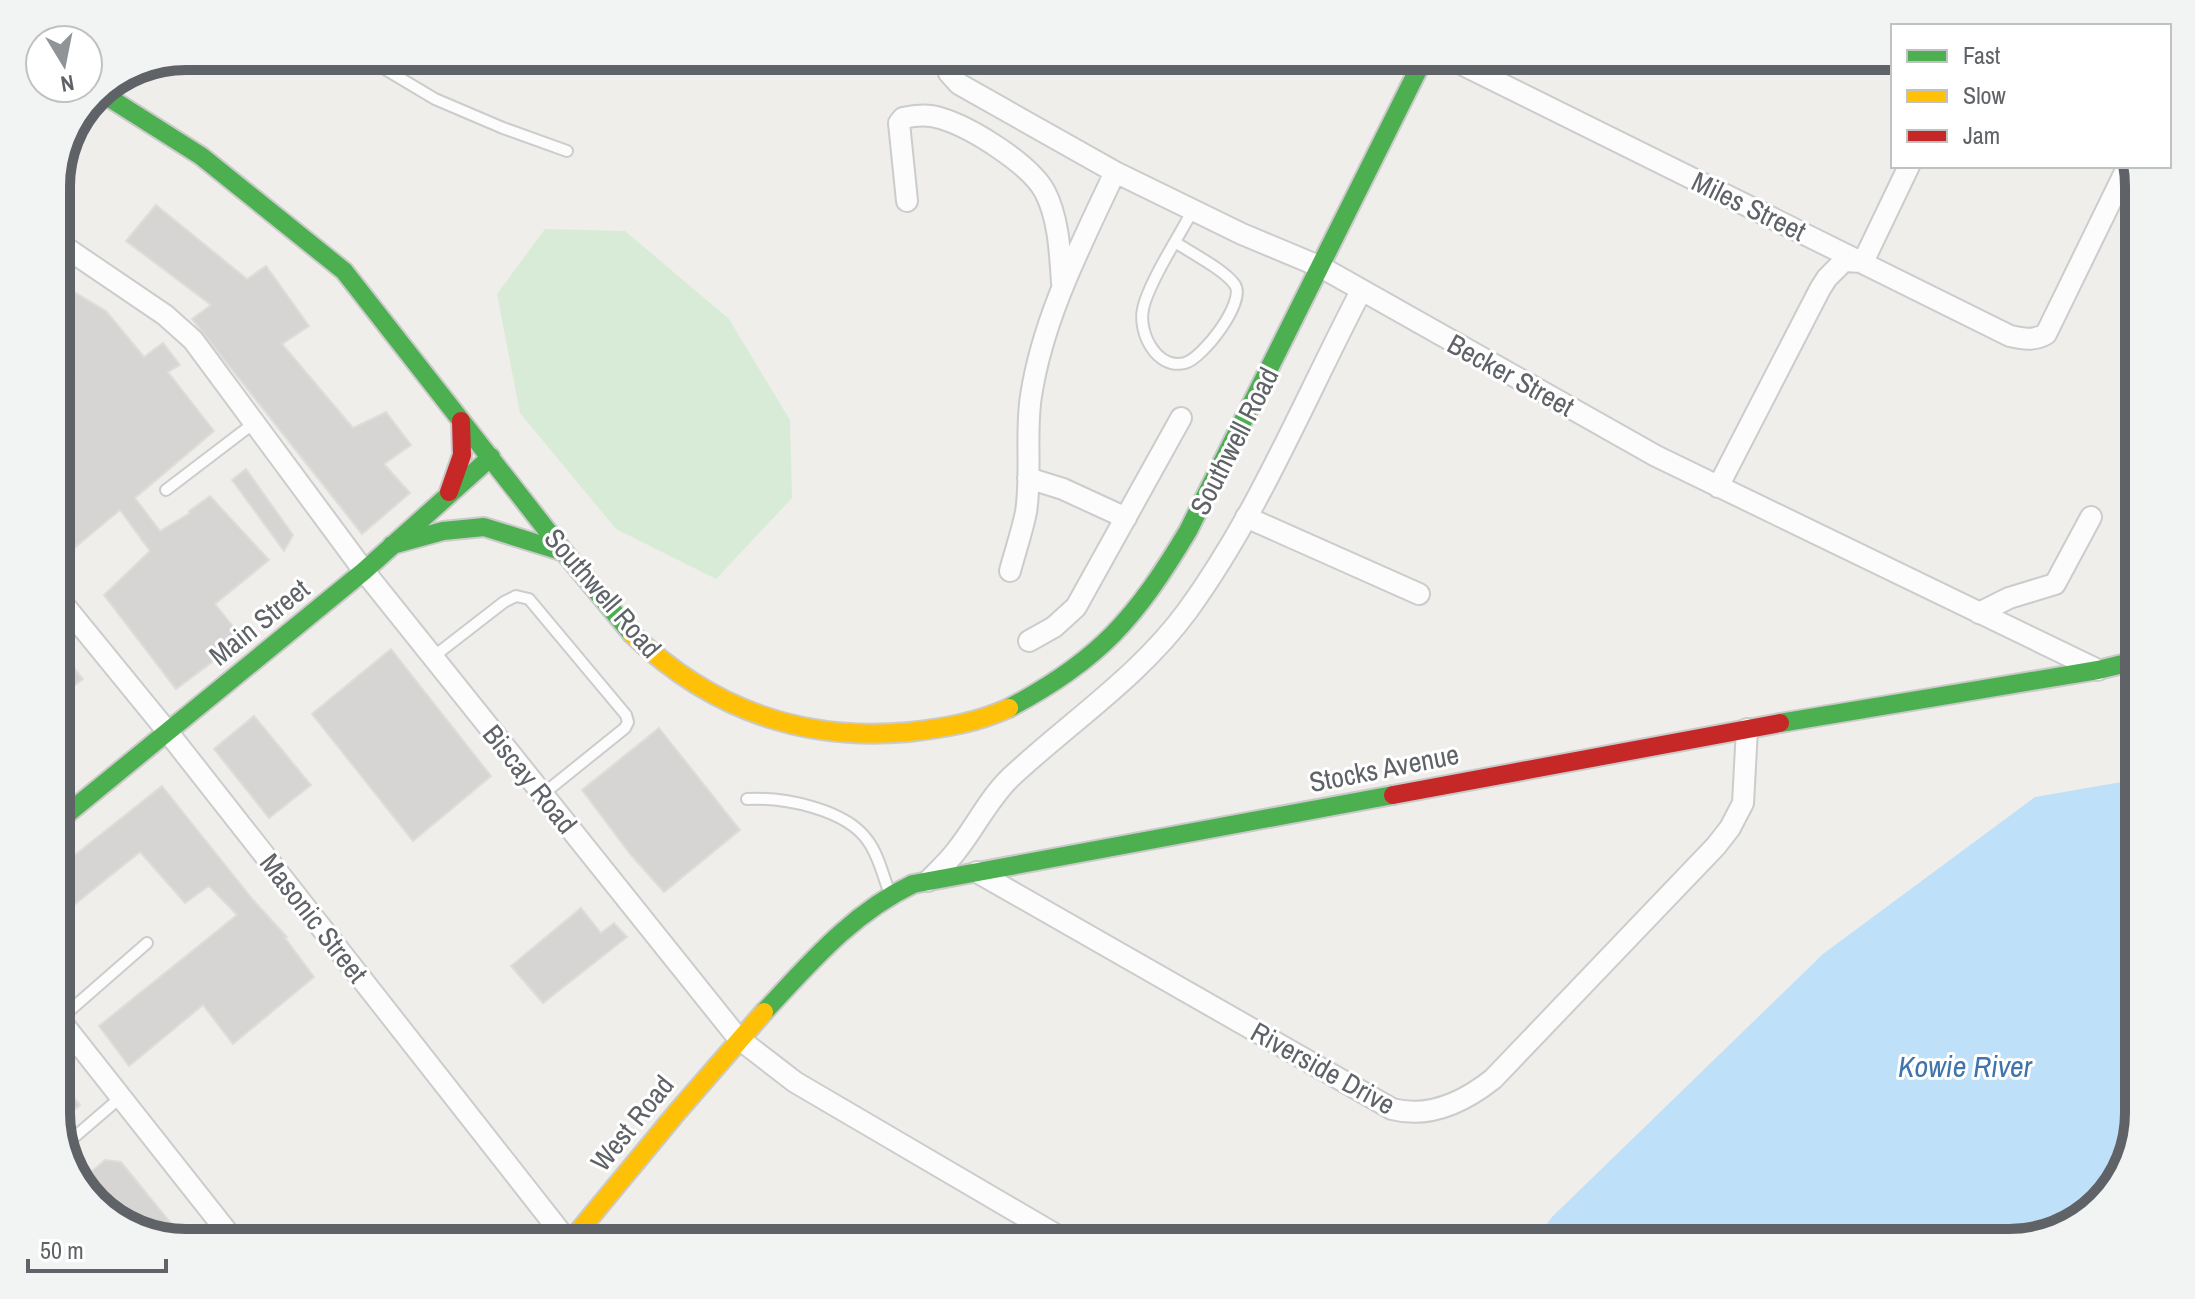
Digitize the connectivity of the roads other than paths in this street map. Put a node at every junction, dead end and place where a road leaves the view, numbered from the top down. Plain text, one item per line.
1 (386, 70) edge
2 (948, 70) edge
3 (1418, 70) edge
4 (1473, 70) edge
5 (110, 98) edge
6 (567, 151) dead end
7 (1908, 168) edge
8 (1115, 172) junction
9 (2124, 174) edge
10 (907, 201) dead end
11 (1193, 210) junction
12 (1175, 242) junction
13 (70, 251) edge
14 (1863, 262) junction
15 (1321, 267) junction
16 (1063, 287) junction
17 (1361, 291) junction
18 (1181, 418) dead end
19 (461, 421) junction
20 (254, 423) junction
21 (491, 457) junction
22 (1028, 478) junction
23 (1718, 487) junction
24 (166, 490) dead end
25 (449, 492) junction
26 (1246, 517) junction
27 (2091, 517) dead end
28 (1126, 518) junction
29 (392, 545) junction
30 (564, 552) junction
31 (364, 571) junction
32 (1010, 571) dead end
33 (1419, 594) dead end
34 (70, 612) edge
35 (1979, 613) junction
36 (1029, 641) dead end
37 (433, 657) junction
38 (2125, 663) edge
39 (2098, 670) junction
40 (1747, 729) junction
41 (167, 731) junction
42 (543, 794) junction
43 (747, 799) dead end
44 (70, 811) edge
45 (977, 872) junction
46 (928, 881) junction
47 (890, 894) junction
48 (147, 943) dead end
49 (70, 1007) edge
50 (70, 1032) edge
51 (738, 1038) junction
52 (121, 1097) junction
53 (73, 1139) edge
54 (225, 1229) edge
55 (558, 1229) edge
56 (581, 1229) edge
57 (1046, 1229) edge

1 - 6 lane
2 - 8 street, Becker Street
3 - 15 street, Southwell Road
4 - 14 street, Miles Street
5 - 19 street, Southwell Road
7 - 14 street
8 - 11 street, Becker Street
8 - 16 street
9 - 14 street, Miles Street
10 - 16 street
11 - 12 lane
11 - 15 street, Becker Street
12 - 12 lane
13 - 20 street, Biscay Road
14 - 23 street
15 - 17 street, Becker Street
15 - 30 street, Southwell Road
16 - 22 street
17 - 23 street, Becker Street
17 - 26 street, Southwell Road
18 - 28 street
19 - 21 street, Southwell Road
19 - 25 street
20 - 24 lane
20 - 31 street, Biscay Road
21 - 25 street, Main Street
21 - 30 street, Southwell Road
22 - 28 street
22 - 32 street
23 - 35 street, Becker Street
25 - 29 street, Main Street
26 - 33 street
26 - 46 street, Southwell Road
27 - 35 street
28 - 36 street
29 - 30 street
29 - 31 street, Main Street
31 - 37 street, Biscay Road
31 - 41 street, Main Street
34 - 41 street, Masonic Street
35 - 39 street, Becker Street
37 - 42 street, Biscay Road
37 - 42 lane
38 - 39 street, Stocks Avenue
39 - 40 street, Stocks Avenue
40 - 45 street, Stocks Avenue
40 - 45 street, Riverside Drive
41 - 44 street, Main Street
41 - 55 street, Masonic Street
42 - 51 street, Biscay Road
43 - 47 lane
45 - 46 street, Stocks Avenue
46 - 47 street, Stocks Avenue
47 - 51 street, Stocks Avenue
48 - 49 lane
50 - 52 street
51 - 56 street, West Road
51 - 57 street, Biscay Road
52 - 53 lane
52 - 54 street

